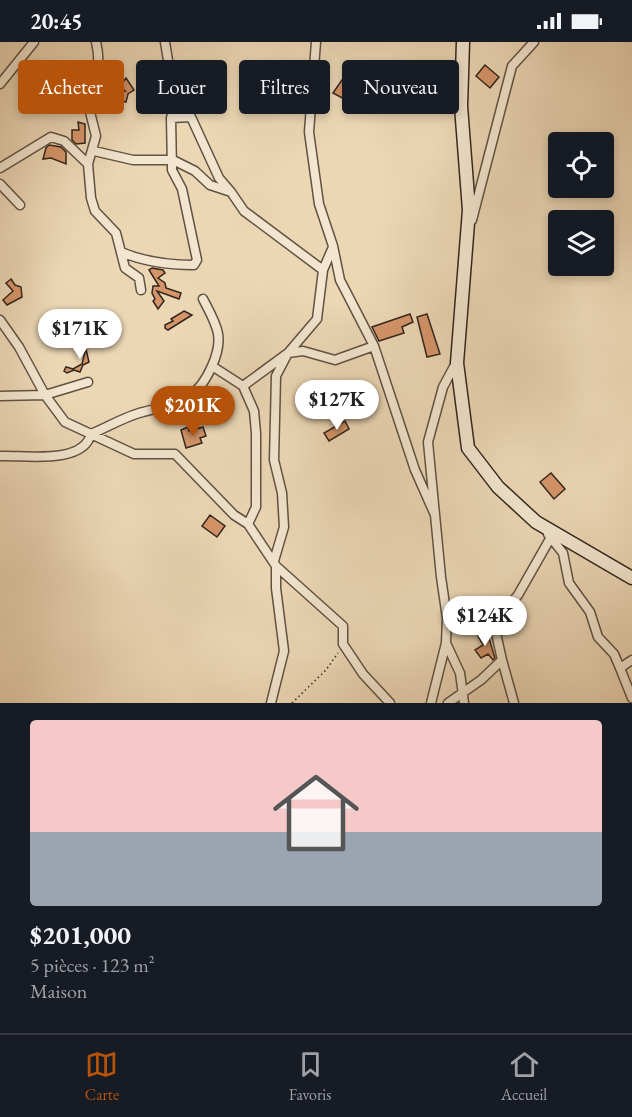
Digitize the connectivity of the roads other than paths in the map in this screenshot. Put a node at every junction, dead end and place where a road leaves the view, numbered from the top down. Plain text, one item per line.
1 (34, 42) edge
2 (96, 42) edge
3 (165, 42) edge
4 (316, 42) edge
5 (463, 42) edge
6 (534, 42) edge
7 (0, 84) edge
8 (171, 118) junction
9 (94, 151) junction
10 (173, 160) junction
11 (88, 164) junction
12 (0, 168) edge
13 (0, 184) edge
14 (231, 192) junction
15 (20, 205) dead end
16 (468, 235) junction
17 (333, 246) junction
18 (121, 252) junction
19 (323, 270) junction
20 (141, 290) dead end
21 (203, 299) dead end
22 (0, 320) edge
23 (374, 346) junction
24 (288, 352) junction
25 (457, 363) junction
26 (212, 366) junction
27 (88, 382) dead end
28 (243, 386) junction
29 (45, 395) junction
30 (0, 396) edge
31 (91, 434) junction
32 (0, 456) edge
33 (435, 515) junction
34 (536, 522) junction
35 (248, 524) junction
36 (551, 537) junction
37 (275, 563) junction
38 (632, 578) edge
39 (446, 643) junction
40 (502, 660) junction
41 (632, 660) edge
42 (621, 668) junction
43 (632, 698) edge
44 (463, 699) edge
45 (271, 703) edge
46 (390, 703) edge
47 (431, 703) edge
48 (448, 703) edge
49 (514, 703) edge

1 - 7 street
2 - 9 street
3 - 8 street
4 - 17 street
5 - 16 street
6 - 16 street
8 - 10 street
8 - 14 street
9 - 10 street
9 - 11 street
10 - 14 street
10 - 18 street
11 - 12 street
11 - 18 street
13 - 15 street
14 - 19 street
16 - 25 street
17 - 19 street
17 - 23 street
18 - 20 street
19 - 24 street
21 - 26 street
22 - 29 street
23 - 24 street
23 - 33 street
24 - 28 street
24 - 37 street
25 - 33 street
25 - 34 street
26 - 28 street
26 - 31 street
27 - 29 street
28 - 35 street
29 - 30 street
29 - 31 street
31 - 32 street
31 - 35 street
33 - 39 street
34 - 36 street
34 - 38 street
35 - 37 street
36 - 40 street
36 - 42 street
37 - 45 street
37 - 46 street
39 - 44 street
39 - 47 street
40 - 44 street
40 - 49 street
41 - 42 street
42 - 43 street
44 - 48 street

